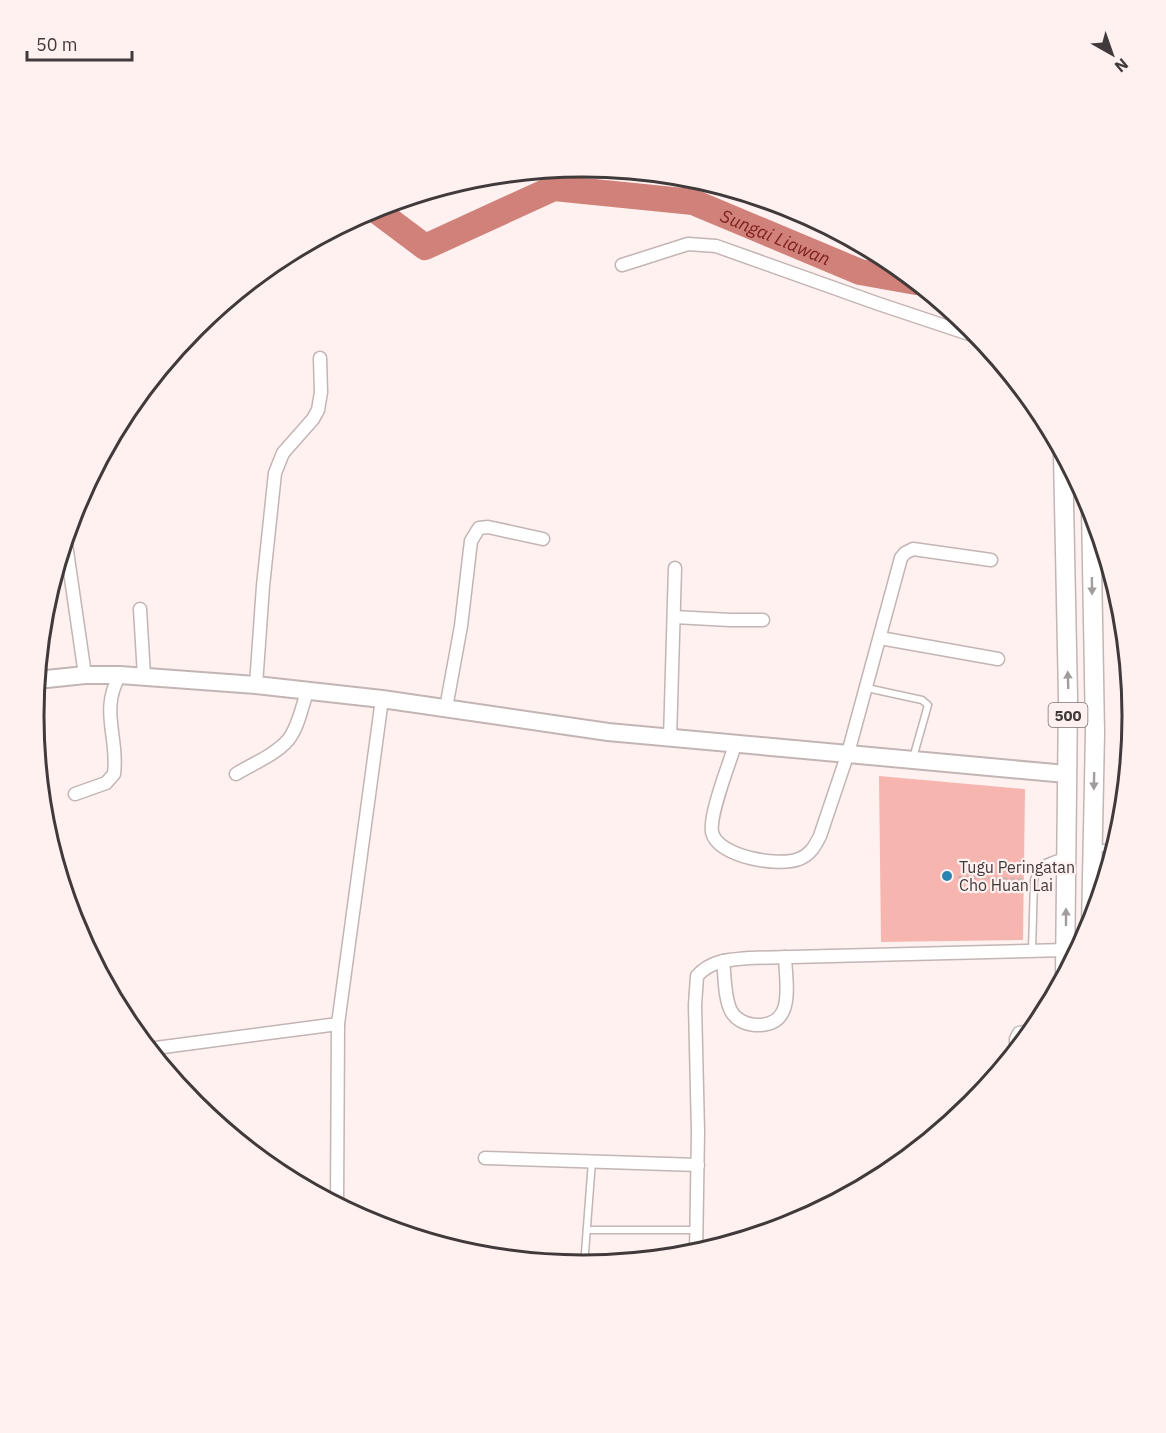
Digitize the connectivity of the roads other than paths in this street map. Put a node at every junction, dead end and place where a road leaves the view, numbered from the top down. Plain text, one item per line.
1 (622, 265) dead end
2 (960, 331) edge
3 (320, 358) dead end
4 (1064, 473) edge
5 (1092, 537) edge
6 (543, 539) dead end
7 (68, 557) edge
8 (991, 560) dead end
9 (675, 568) dead end
10 (140, 609) dead end
11 (674, 617) junction
12 (763, 620) dead end
13 (880, 638) junction
14 (998, 659) dead end
15 (85, 675) junction
16 (120, 675) junction
17 (144, 676) junction
18 (45, 680) edge
19 (256, 685) junction
20 (867, 688) junction
21 (307, 692) junction
22 (382, 699) junction
23 (446, 708) junction
24 (670, 739) junction
25 (736, 742) junction
26 (848, 753) junction
27 (912, 760) junction
28 (236, 774) dead end
29 (1066, 774) junction
30 (75, 794) dead end
31 (1092, 848) junction
32 (1106, 848) edge
33 (1066, 856) junction
34 (1091, 897) edge
35 (1066, 950) junction
36 (1032, 951) junction
37 (785, 957) junction
38 (1066, 957) edge
39 (723, 961) junction
40 (338, 1024) junction
41 (157, 1048) edge
42 (485, 1158) dead end
43 (592, 1161) junction
44 (698, 1165) junction
45 (337, 1196) edge
46 (587, 1230) junction
47 (697, 1230) junction
48 (696, 1244) edge
49 (585, 1256) edge

1 - 2 street
3 - 19 street
29 -> 4 main road, 500
5 -> 31 main road, 500
6 - 23 street
7 - 15 street
8 - 13 street
9 - 11 street
10 - 17 street
11 - 12 street
11 - 24 street
13 - 14 street
13 - 20 street
15 - 16 street
15 - 18 street
16 - 17 street
16 - 30 street
17 - 19 street
19 - 21 street
20 - 26 street
20 - 27 lane
21 - 22 street
21 - 28 street
22 - 23 street
22 - 40 street
23 - 24 street
24 - 25 street
25 - 26 street
25 - 26 street
26 - 27 street
27 - 29 street
29 - 33 main road, 500
31 - 32 lane
31 - 34 main road, 500
35 -> 33 main road, 500
33 - 36 lane
35 - 36 street
35 - 38 main road, 500
36 - 37 street
37 - 39 street
37 - 39 street
39 - 44 street
40 - 41 street
40 - 45 street
42 - 43 street
43 - 44 street
43 - 46 lane
44 - 47 street
46 - 47 lane
46 - 49 lane
47 - 48 street

